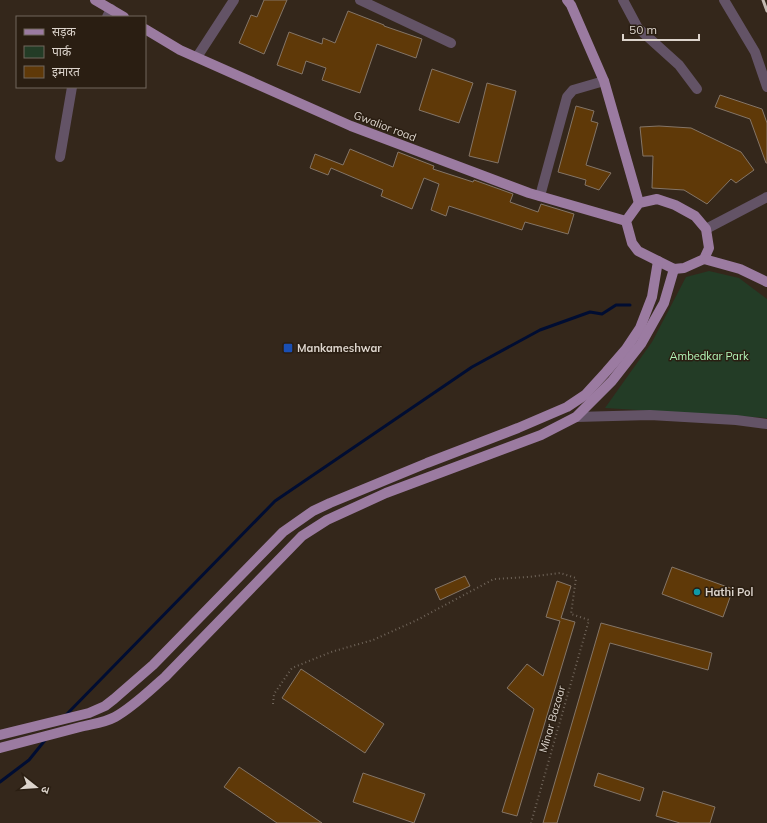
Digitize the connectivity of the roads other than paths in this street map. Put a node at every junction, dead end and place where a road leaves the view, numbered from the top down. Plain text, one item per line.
1 (95, 0) edge
2 (234, 0) edge
3 (360, 0) edge
4 (567, 0) edge
5 (623, 0) edge
6 (724, 0) edge
7 (109, 13) edge
8 (120, 16) edge
9 (146, 30) edge
10 (451, 43) dead end
11 (197, 57) junction
12 (604, 81) junction
13 (767, 87) edge
14 (72, 88) edge
15 (697, 89) dead end
16 (60, 157) dead end
17 (540, 196) junction
18 (767, 197) edge
19 (639, 203) junction
20 (626, 221) junction
21 (706, 229) junction
22 (704, 259) junction
23 (658, 261) junction
24 (674, 269) junction
25 (767, 282) edge
26 (576, 417) junction
27 (767, 424) edge
28 (306, 516) junction
29 (313, 529) junction
30 (153, 665) junction
31 (164, 677) junction
32 (0, 735) edge
33 (0, 748) edge

1 - 7 main road
2 - 11 street
3 - 10 street
4 - 12 main road
5 - 15 street
6 - 13 street
7 - 8 main road
9 - 11 main road, Gwalior road
11 - 17 main road, Gwalior road
12 - 17 street
12 - 19 main road
14 - 16 street
17 - 20 main road, Gwalior road
18 - 21 street
19 - 20 main road
19 - 21 main road
20 - 23 main road
21 - 22 main road
22 - 24 main road
22 - 25 main road
23 - 24 main road
23 - 28 main road
24 - 26 main road
26 - 27 street
26 - 29 main road
28 - 29 main road
28 - 30 main road
29 - 31 main road
30 - 31 main road
30 - 32 main road
31 - 33 main road

